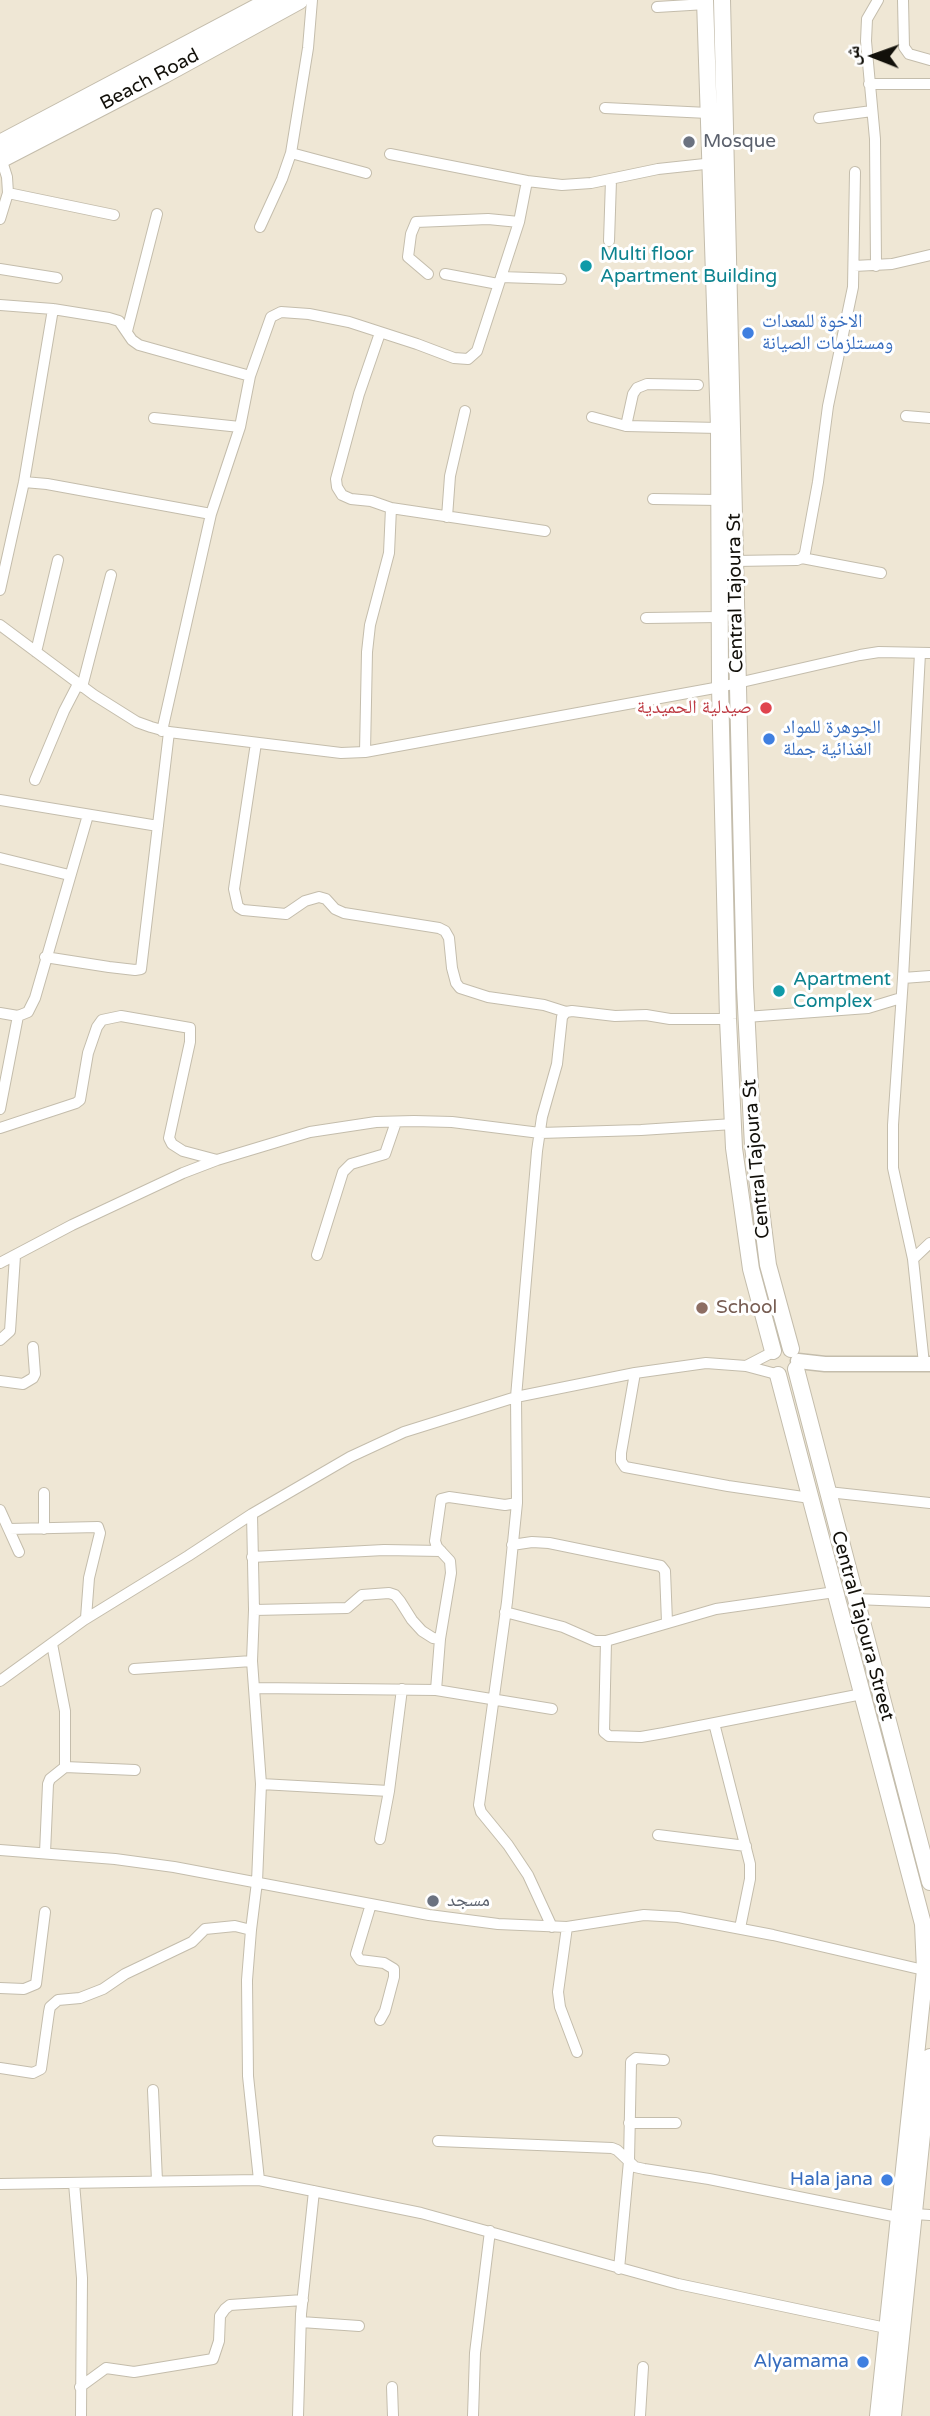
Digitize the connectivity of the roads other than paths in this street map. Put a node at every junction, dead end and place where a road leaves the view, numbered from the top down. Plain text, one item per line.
1 (272, 0) edge
2 (299, 0) edge
3 (312, 0) edge
4 (722, 0) edge
5 (877, 0) edge
6 (903, 0) edge
7 (705, 2) edge
8 (657, 7) dead end
9 (930, 60) edge
10 (869, 84) junction
11 (930, 84) edge
12 (605, 108) dead end
13 (872, 111) junction
14 (708, 113) junction
15 (819, 118) dead end
16 (0, 144) edge
17 (291, 153) junction
18 (390, 154) dead end
19 (0, 159) edge
20 (717, 163) junction
21 (855, 172) dead end
22 (366, 173) dead end
23 (611, 180) junction
24 (527, 181) junction
25 (8, 193) junction
26 (157, 214) dead end
27 (114, 215) dead end
28 (0, 219) edge
29 (519, 222) junction
30 (260, 227) dead end
31 (609, 242) dead end
32 (930, 255) edge
33 (876, 266) junction
34 (854, 267) junction
35 (0, 269) edge
36 (428, 274) dead end
37 (444, 274) dead end
38 (57, 278) dead end
39 (561, 279) dead end
40 (500, 280) junction
41 (0, 305) edge
42 (53, 309) junction
43 (127, 331) junction
44 (380, 333) junction
45 (250, 376) junction
46 (698, 385) dead end
47 (465, 411) dead end
48 (906, 416) dead end
49 (592, 417) dead end
50 (154, 418) dead end
51 (930, 418) edge
52 (626, 426) junction
53 (240, 427) junction
54 (719, 428) junction
55 (24, 482) junction
56 (653, 499) dead end
57 (719, 500) junction
58 (391, 508) junction
59 (211, 514) junction
60 (447, 517) junction
61 (545, 531) dead end
62 (802, 558) junction
63 (58, 560) dead end
64 (735, 561) junction
65 (881, 573) dead end
66 (111, 575) dead end
67 (0, 590) edge
68 (720, 617) junction
69 (646, 618) dead end
70 (0, 625) edge
71 (36, 652) junction
72 (925, 653) edge
73 (738, 684) junction
74 (80, 686) junction
75 (720, 687) junction
76 (166, 732) junction
77 (257, 743) junction
78 (365, 752) junction
79 (36, 780) dead end
80 (0, 800) edge
81 (88, 815) junction
82 (158, 825) junction
83 (0, 858) edge
84 (69, 874) junction
85 (45, 957) junction
86 (930, 976) edge
87 (903, 978) junction
88 (901, 998) junction
89 (566, 1012) junction
90 (0, 1013) edge
91 (18, 1016) junction
92 (746, 1017) junction
93 (728, 1019) junction
94 (0, 1109) edge
95 (396, 1122) junction
96 (733, 1124) junction
97 (0, 1128) edge
98 (540, 1133) junction
99 (216, 1160) junction
100 (930, 1243) edge
101 (317, 1255) dead end
102 (15, 1256) junction
103 (913, 1259) junction
104 (0, 1263) edge
105 (0, 1340) edge
106 (33, 1347) dead end
107 (772, 1352) junction
108 (795, 1360) junction
109 (927, 1364) edge
110 (746, 1366) junction
111 (635, 1373) junction
112 (777, 1375) junction
113 (0, 1381) edge
114 (516, 1397) junction
115 (828, 1492) junction
116 (44, 1493) dead end
117 (810, 1498) junction
118 (517, 1503) junction
119 (930, 1503) edge
120 (0, 1510) edge
121 (252, 1514) junction
122 (9, 1529) junction
123 (44, 1529) junction
124 (512, 1545) junction
125 (441, 1551) junction
126 (19, 1552) dead end
127 (252, 1557) junction
128 (835, 1592) junction
129 (855, 1599) junction
130 (930, 1602) edge
131 (254, 1610) junction
132 (505, 1612) junction
133 (86, 1618) junction
134 (667, 1622) junction
135 (440, 1639) junction
136 (606, 1641) junction
137 (52, 1644) junction
138 (253, 1661) junction
139 (134, 1668) dead end
140 (0, 1681) edge
141 (256, 1688) junction
142 (402, 1689) junction
143 (436, 1690) junction
144 (862, 1694) junction
145 (493, 1698) junction
146 (552, 1709) dead end
147 (714, 1723) junction
148 (65, 1767) junction
149 (135, 1770) dead end
150 (261, 1784) junction
151 (389, 1791) junction
152 (658, 1835) dead end
153 (380, 1839) dead end
154 (746, 1846) junction
155 (0, 1850) edge
156 (45, 1853) junction
157 (257, 1882) junction
158 (930, 1882) edge
159 (371, 1904) junction
160 (45, 1912) dead end
161 (552, 1927) junction
162 (567, 1927) junction
163 (740, 1928) junction
164 (251, 1930) junction
165 (927, 1971) edge
166 (0, 1988) edge
167 (380, 2020) dead end
168 (577, 2052) dead end
169 (930, 2057) edge
170 (664, 2060) dead end
171 (0, 2068) edge
172 (153, 2090) dead end
173 (629, 2123) junction
174 (676, 2123) dead end
175 (438, 2141) dead end
176 (629, 2161) junction
177 (259, 2180) junction
178 (157, 2182) junction
179 (74, 2183) junction
180 (0, 2184) edge
181 (314, 2191) junction
182 (914, 2215) edge
183 (490, 2231) junction
184 (619, 2269) junction
185 (303, 2300) junction
186 (300, 2322) junction
187 (359, 2326) dead end
188 (886, 2328) junction
189 (643, 2367) dead end
190 (80, 2387) junction
191 (392, 2387) dead end
192 (81, 2416) edge
193 (298, 2416) edge
194 (393, 2416) edge
195 (473, 2416) edge
196 (640, 2416) edge
197 (878, 2416) edge
198 (893, 2416) edge

1 - 16 highway, Beach Road
2 - 19 highway, Beach Road
3 - 17 street
4 - 20 main road, Central Tajoura St
5 - 10 street
6 - 9 street
7 - 8 street
7 - 14 main road
10 - 11 street
10 - 13 street
12 - 14 street
13 - 15 street
13 - 33 street
14 - 20 main road
17 - 22 street
17 - 30 street
18 - 24 street
19 - 25 street
20 - 23 street
20 - 54 main road
20 - 64 main road, Central Tajoura St
21 - 34 street
23 - 24 street
23 - 31 street
24 - 29 street
25 - 27 street
25 - 28 street
26 - 43 street
29 - 36 street
29 - 40 street
32 - 33 street
33 - 34 street
34 - 62 street
35 - 38 street
37 - 40 street
39 - 40 street
40 - 44 street
41 - 42 street
42 - 43 street
42 - 55 street
43 - 45 street
44 - 45 street
44 - 58 street
45 - 53 street
46 - 52 street
47 - 60 street
48 - 51 street
49 - 52 street
50 - 53 street
52 - 54 street
53 - 59 street
54 - 57 main road
55 - 59 street
55 - 67 street
56 - 57 street
57 - 68 main road
58 - 60 street
58 - 78 street
59 - 76 street
60 - 61 street
62 - 64 street
62 - 65 street
63 - 71 street
64 - 73 main road, Central Tajoura St
66 - 74 street
68 - 69 street
68 - 75 main road
70 - 71 street
71 - 74 street
72 - 73 street
72 - 87 street
73 - 75 street
73 - 92 main road, Central Tajoura St
74 - 76 street
74 - 79 street
75 - 78 street
75 - 93 main road
76 - 77 street
76 - 82 street
77 - 78 street
77 - 89 street
80 - 81 street
81 - 82 street
81 - 84 street
82 - 85 street
83 - 84 street
84 - 85 street
85 - 91 street
86 - 87 street
87 - 88 street
88 - 92 street
88 - 103 street
89 - 93 street
89 - 98 street
90 - 91 street
91 - 94 street
92 - 108 main road, Central Tajoura St
93 - 96 main road
95 - 98 street
95 - 99 street
95 - 101 street
96 - 98 street
96 - 107 main road
97 - 99 street
98 - 114 street
99 - 102 street
100 - 103 street
102 - 104 street
102 - 105 street
103 - 109 street
106 - 113 street
107 - 108 main road
107 - 110 street
107 - 112 main road
108 - 109 street
108 - 112 main road
108 - 115 main road, Central Tajoura Street
110 - 111 street
110 - 112 street
111 - 114 street
111 - 117 street
112 - 117 main road
114 - 118 street
114 - 121 street
115 - 119 street
115 - 129 main road, Central Tajoura Street
116 - 123 street
117 - 128 main road
118 - 124 street
118 - 125 street
120 - 122 street
121 - 127 street
121 - 133 street
122 - 123 street
122 - 126 street
123 - 133 street
124 - 132 street
124 - 134 street
125 - 127 street
125 - 135 street
127 - 131 street
128 - 134 street
128 - 144 main road
129 - 130 street
129 - 158 main road, Central Tajoura Street
131 - 135 street
131 - 138 street
132 - 136 street
132 - 145 street
133 - 137 street
134 - 136 street
135 - 143 street
136 - 147 street
137 - 140 street
137 - 148 street
138 - 139 street
138 - 141 street
141 - 142 street
141 - 150 street
142 - 143 street
142 - 151 street
143 - 145 street
144 - 147 street
144 - 165 main road
145 - 146 street
145 - 161 street
147 - 154 street
148 - 149 street
148 - 156 street
150 - 151 street
150 - 157 street
151 - 153 street
152 - 154 street
154 - 163 street
155 - 156 street
156 - 157 street
157 - 159 street
157 - 164 street
159 - 161 street
159 - 167 street
160 - 166 street
161 - 162 street
162 - 163 street
162 - 168 street
163 - 165 street
164 - 171 street
164 - 177 street
165 - 182 main road
169 - 182 main road
170 - 173 street
172 - 178 street
173 - 174 street
173 - 176 street
175 - 176 street
176 - 182 street
176 - 184 street
177 - 178 street
177 - 181 street
178 - 179 street
179 - 180 street
179 - 190 street
181 - 183 street
181 - 185 street
182 - 188 main road
182 - 198 main road
183 - 184 street
183 - 195 street
184 - 188 street
185 - 186 street
185 - 190 street
186 - 187 street
186 - 193 street
188 - 197 main road
189 - 196 street
190 - 192 street
191 - 194 street

